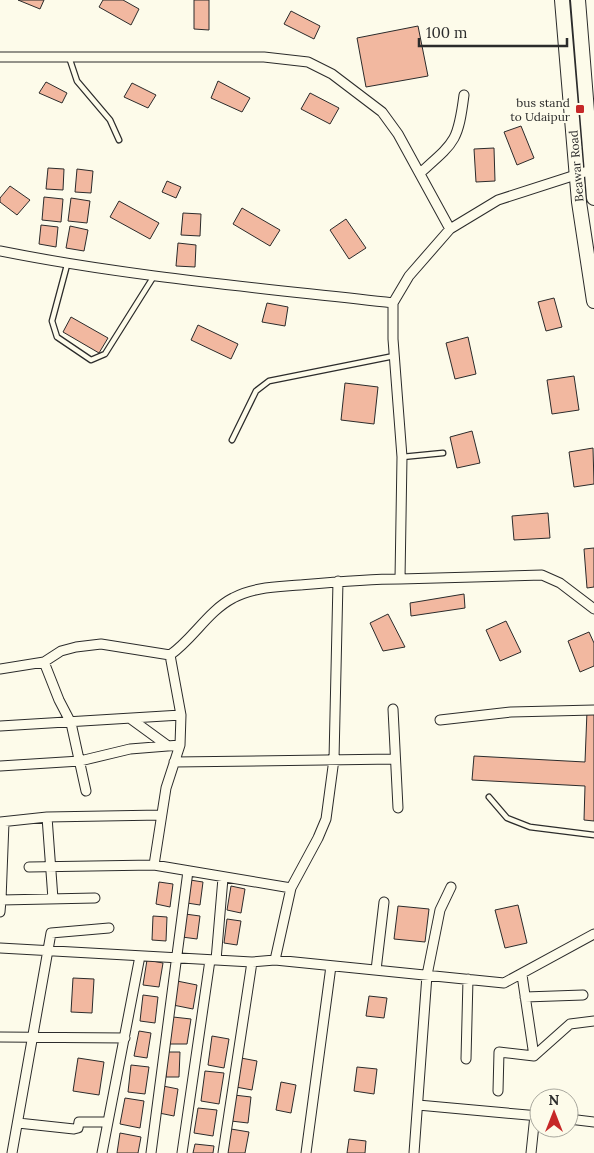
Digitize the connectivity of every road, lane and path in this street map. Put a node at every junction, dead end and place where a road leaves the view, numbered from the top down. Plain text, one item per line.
1 (562, 0) edge
2 (578, 0) edge
3 (0, 57) edge
4 (69, 57) junction
5 (464, 95) dead end
6 (119, 140) dead end
7 (591, 170) junction
8 (420, 173) junction
9 (576, 175) junction
10 (594, 194) edge
11 (450, 229) junction
12 (0, 251) edge
13 (66, 265) junction
14 (154, 276) junction
15 (594, 301) edge
16 (393, 303) junction
17 (394, 353) junction
18 (232, 440) dead end
19 (444, 453) dead end
20 (402, 457) junction
21 (400, 579) junction
22 (338, 582) junction
23 (594, 609) edge
24 (170, 655) junction
25 (44, 662) junction
26 (0, 669) edge
27 (393, 709) dead end
28 (594, 710) edge
29 (181, 715) junction
30 (131, 719) junction
31 (440, 720) dead end
32 (71, 723) junction
33 (0, 726) edge
34 (180, 745) junction
35 (168, 746) junction
36 (334, 759) junction
37 (395, 759) junction
38 (80, 761) junction
39 (0, 766) edge
40 (173, 766) junction
41 (86, 791) dead end
42 (488, 797) dead end
43 (398, 808) dead end
44 (161, 815) junction
45 (47, 817) junction
46 (2, 822) edge
47 (594, 835) edge
48 (154, 864) junction
49 (29, 867) dead end
50 (51, 868) junction
51 (188, 871) junction
52 (223, 878) junction
53 (451, 887) dead end
54 (291, 888) junction
55 (95, 898) dead end
56 (54, 899) junction
57 (1, 900) edge
58 (384, 902) dead end
59 (0, 912) edge
60 (110, 928) dead end
61 (594, 934) edge
62 (0, 948) edge
63 (49, 951) junction
64 (140, 956) junction
65 (177, 958) junction
66 (213, 960) junction
67 (275, 960) junction
68 (252, 962) junction
69 (331, 966) junction
70 (376, 970) junction
71 (427, 975) junction
72 (522, 975) junction
73 (468, 979) junction
74 (583, 995) dead end
75 (525, 998) junction
76 (594, 1021) edge
77 (0, 1037) edge
78 (125, 1038) junction
79 (33, 1039) junction
80 (534, 1056) junction
81 (466, 1059) dead end
82 (498, 1091) dead end
83 (418, 1105) junction
84 (529, 1115) edge
85 (579, 1120) edge
86 (107, 1122) junction
87 (594, 1122) edge
88 (18, 1123) junction
89 (533, 1138) edge
90 (12, 1153) edge
91 (102, 1153) edge
92 (150, 1153) edge
93 (182, 1153) edge
94 (223, 1153) edge
95 (306, 1153) edge
96 (414, 1153) edge
97 (531, 1153) edge

1 - 9 main road, Beawar Road
2 - 7 main road, Beawar Road
3 - 4 street
4 - 6 lane
4 - 8 street
5 - 8 street
7 - 9 street
7 - 10 main road, Beawar Road
8 - 11 street
9 - 11 street
9 - 15 main road, Beawar Road
11 - 16 street
12 - 13 street
13 - 14 street
13 - 14 lane
14 - 16 street
16 - 17 street
17 - 18 lane
17 - 20 street
19 - 20 lane
20 - 21 street
21 - 22 street
21 - 23 street
22 - 24 street
22 - 36 street
24 - 25 street
24 - 29 street
25 - 26 street
25 - 32 street
27 - 37 street
28 - 31 street
29 - 30 street
29 - 34 street
30 - 32 street
30 - 35 street
32 - 33 street
32 - 38 street
34 - 35 street
34 - 40 street
35 - 38 street
36 - 37 street
36 - 40 street
36 - 54 street
37 - 43 street
38 - 39 street
38 - 41 street
40 - 44 street
42 - 47 lane
44 - 45 street
44 - 48 street
45 - 46 street
45 - 50 street
46 - 57 street
48 - 50 street
48 - 51 street
49 - 50 street
50 - 56 street
51 - 52 street
51 - 65 street
52 - 54 street
52 - 66 street
53 - 71 street
54 - 67 street
55 - 56 street
56 - 57 street
57 - 59 street
58 - 70 street
60 - 63 street
61 - 72 street
62 - 63 street
63 - 64 street
63 - 79 street
64 - 65 street
64 - 78 street
65 - 66 street
65 - 92 street
66 - 68 street
66 - 93 street
67 - 68 street
67 - 69 street
68 - 94 street
69 - 70 street
69 - 95 street
70 - 71 street
71 - 73 street
71 - 83 street
72 - 73 street
72 - 75 street
73 - 81 street
74 - 75 street
75 - 80 street
76 - 80 street
77 - 79 street
78 - 79 street
78 - 86 street
79 - 88 street
80 - 82 street
83 - 84 street
83 - 96 street
85 - 87 street
86 - 88 street
86 - 91 street
88 - 90 street
89 - 97 street

